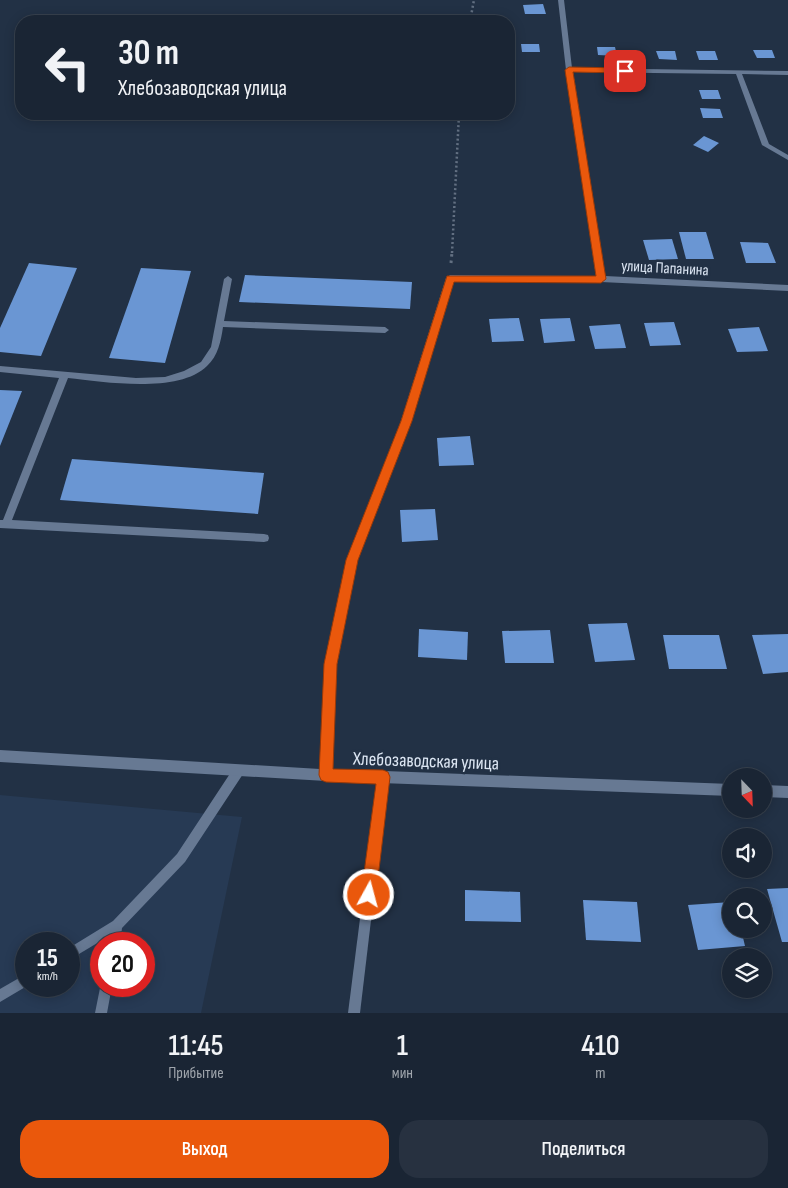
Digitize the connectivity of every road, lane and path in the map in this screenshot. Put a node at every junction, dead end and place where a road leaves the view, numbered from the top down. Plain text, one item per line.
1 (474, 0) edge
2 (561, 0) edge
3 (471, 15) edge
4 (569, 70) junction
5 (738, 72) junction
6 (788, 73) edge
7 (459, 120) edge
8 (788, 158) edge
9 (450, 278) junction
10 (601, 279) junction
11 (228, 280) dead end
12 (788, 288) edge
13 (219, 324) junction
14 (385, 330) dead end
15 (0, 369) edge
16 (64, 375) junction
17 (3, 524) edge
18 (264, 538) dead end
19 (0, 756) edge
20 (239, 770) junction
21 (326, 775) junction
22 (383, 777) junction
23 (722, 790) edge
24 (772, 791) edge
25 (788, 792) edge
26 (117, 925) junction
27 (116, 932) edge
28 (80, 947) edge
29 (15, 987) edge
30 (0, 996) edge
31 (104, 997) edge
32 (101, 1013) edge
33 (354, 1013) edge

1 - 3 path
2 - 4 street
4 - 5 street
4 - 10 street
5 - 6 street
5 - 8 street
7 - 9 path
9 - 10 street, улица Папанина
9 - 21 street
10 - 12 street, улица Папанина
11 - 13 street
13 - 14 street
13 - 16 street
15 - 16 street
16 - 17 street
17 - 18 street
19 - 20 street, Хлебозаводская улица
20 - 21 street, Хлебозаводская улица
20 - 26 lane
21 - 22 street, Хлебозаводская улица
22 - 23 street, Хлебозаводская улица
22 - 33 lane
24 - 25 street
26 - 27 lane
26 - 28 lane
29 - 30 lane
31 - 32 lane

